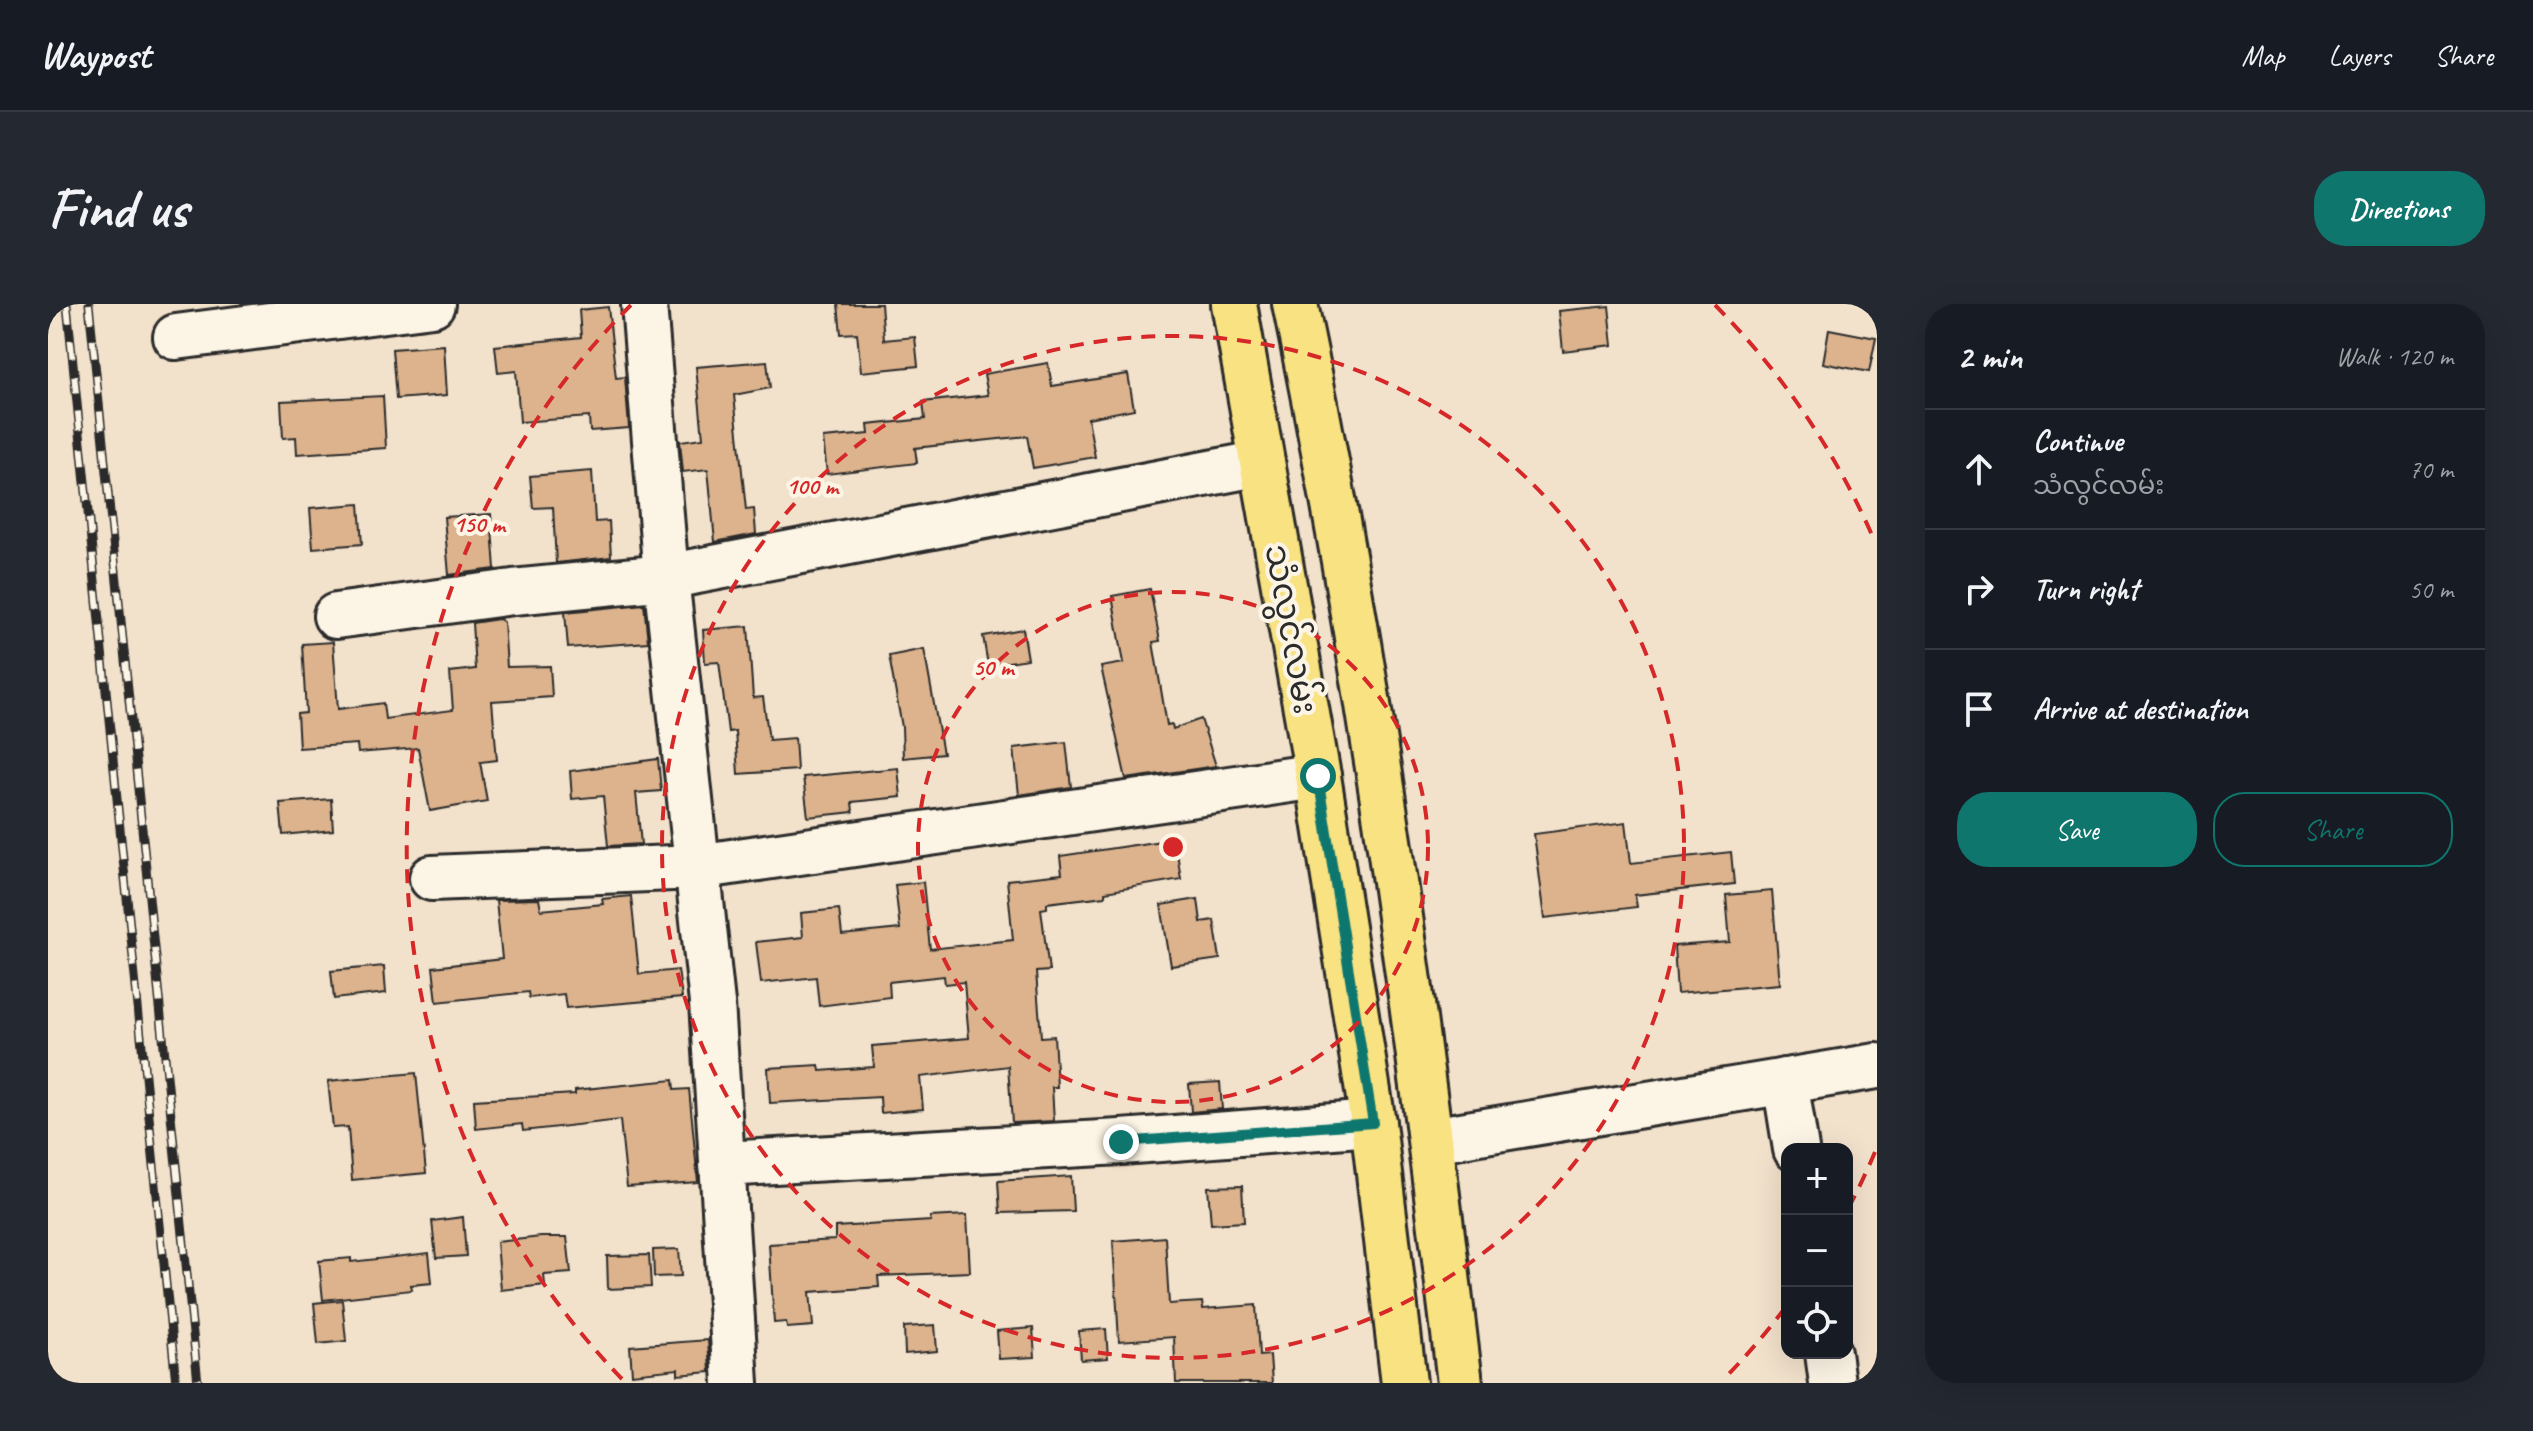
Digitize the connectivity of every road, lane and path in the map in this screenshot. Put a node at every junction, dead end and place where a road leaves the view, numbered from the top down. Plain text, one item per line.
1 (432, 304) edge
2 (644, 304) edge
3 (1234, 304) edge
4 (1295, 304) edge
5 (176, 337) dead end
6 (1262, 463) junction
7 (666, 577) junction
8 (336, 616) dead end
9 (1318, 776) junction
10 (697, 867) junction
11 (432, 878) dead end
12 (1877, 1066) edge
13 (1785, 1081) junction
14 (1373, 1123) junction
15 (1431, 1140) junction
16 (1795, 1143) edge
17 (722, 1164) junction
18 (1829, 1359) edge
19 (736, 1383) edge
20 (1404, 1383) edge
21 (1460, 1383) edge
22 (1832, 1383) edge

1 - 5 street
2 - 7 street
3 - 6 main road, သံလွင်လမ်း
4 - 15 main road, သံလွင်လမ်း
6 - 7 street
6 - 9 main road, သံလွင်လမ်း
7 - 8 street
7 - 10 street
9 - 10 street
9 - 14 main road, သံလွင်လမ်း
10 - 11 street
10 - 17 street
12 - 13 street
13 - 15 street
13 - 16 street
14 - 17 street
14 - 20 main road, သံလွင်လမ်း
15 - 21 main road, သံလွင်လမ်း
17 - 19 street
18 - 22 street

